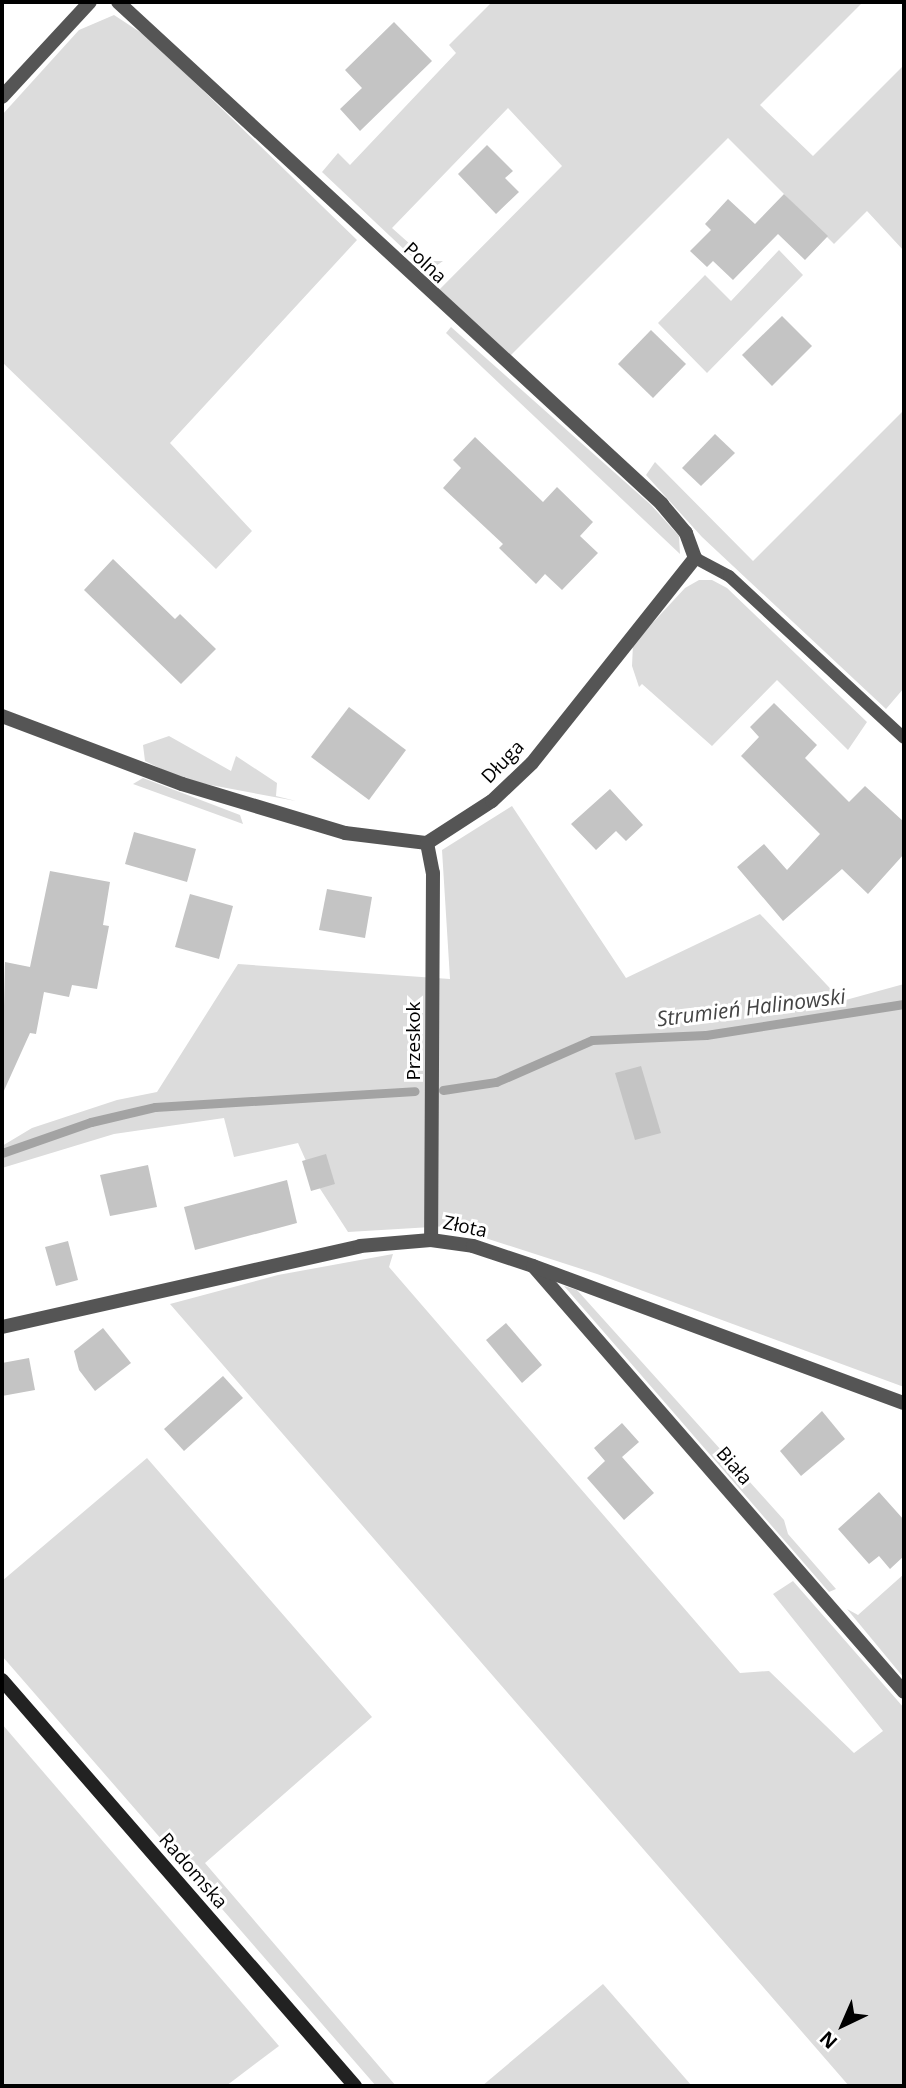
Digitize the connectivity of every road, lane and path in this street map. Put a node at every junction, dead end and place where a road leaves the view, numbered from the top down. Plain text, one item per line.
1 (90, 2) edge
2 (118, 2) edge
3 (2, 97) edge
4 (695, 558) junction
5 (2, 716) edge
6 (904, 738) edge
7 (427, 843) junction
8 (431, 1240) junction
9 (533, 1266) junction
10 (2, 1326) edge
11 (904, 1402) edge
12 (2, 1680) edge
13 (904, 1692) edge
14 (355, 2086) edge

1 - 3 street
2 - 4 street, Polna
4 - 6 lane
4 - 7 street, Długa
5 - 7 street
7 - 8 street, Przeskok
8 - 9 street, Złota
8 - 10 street, Złota
9 - 11 street, Złota
9 - 13 street, Biała
12 - 14 street, Radomska

